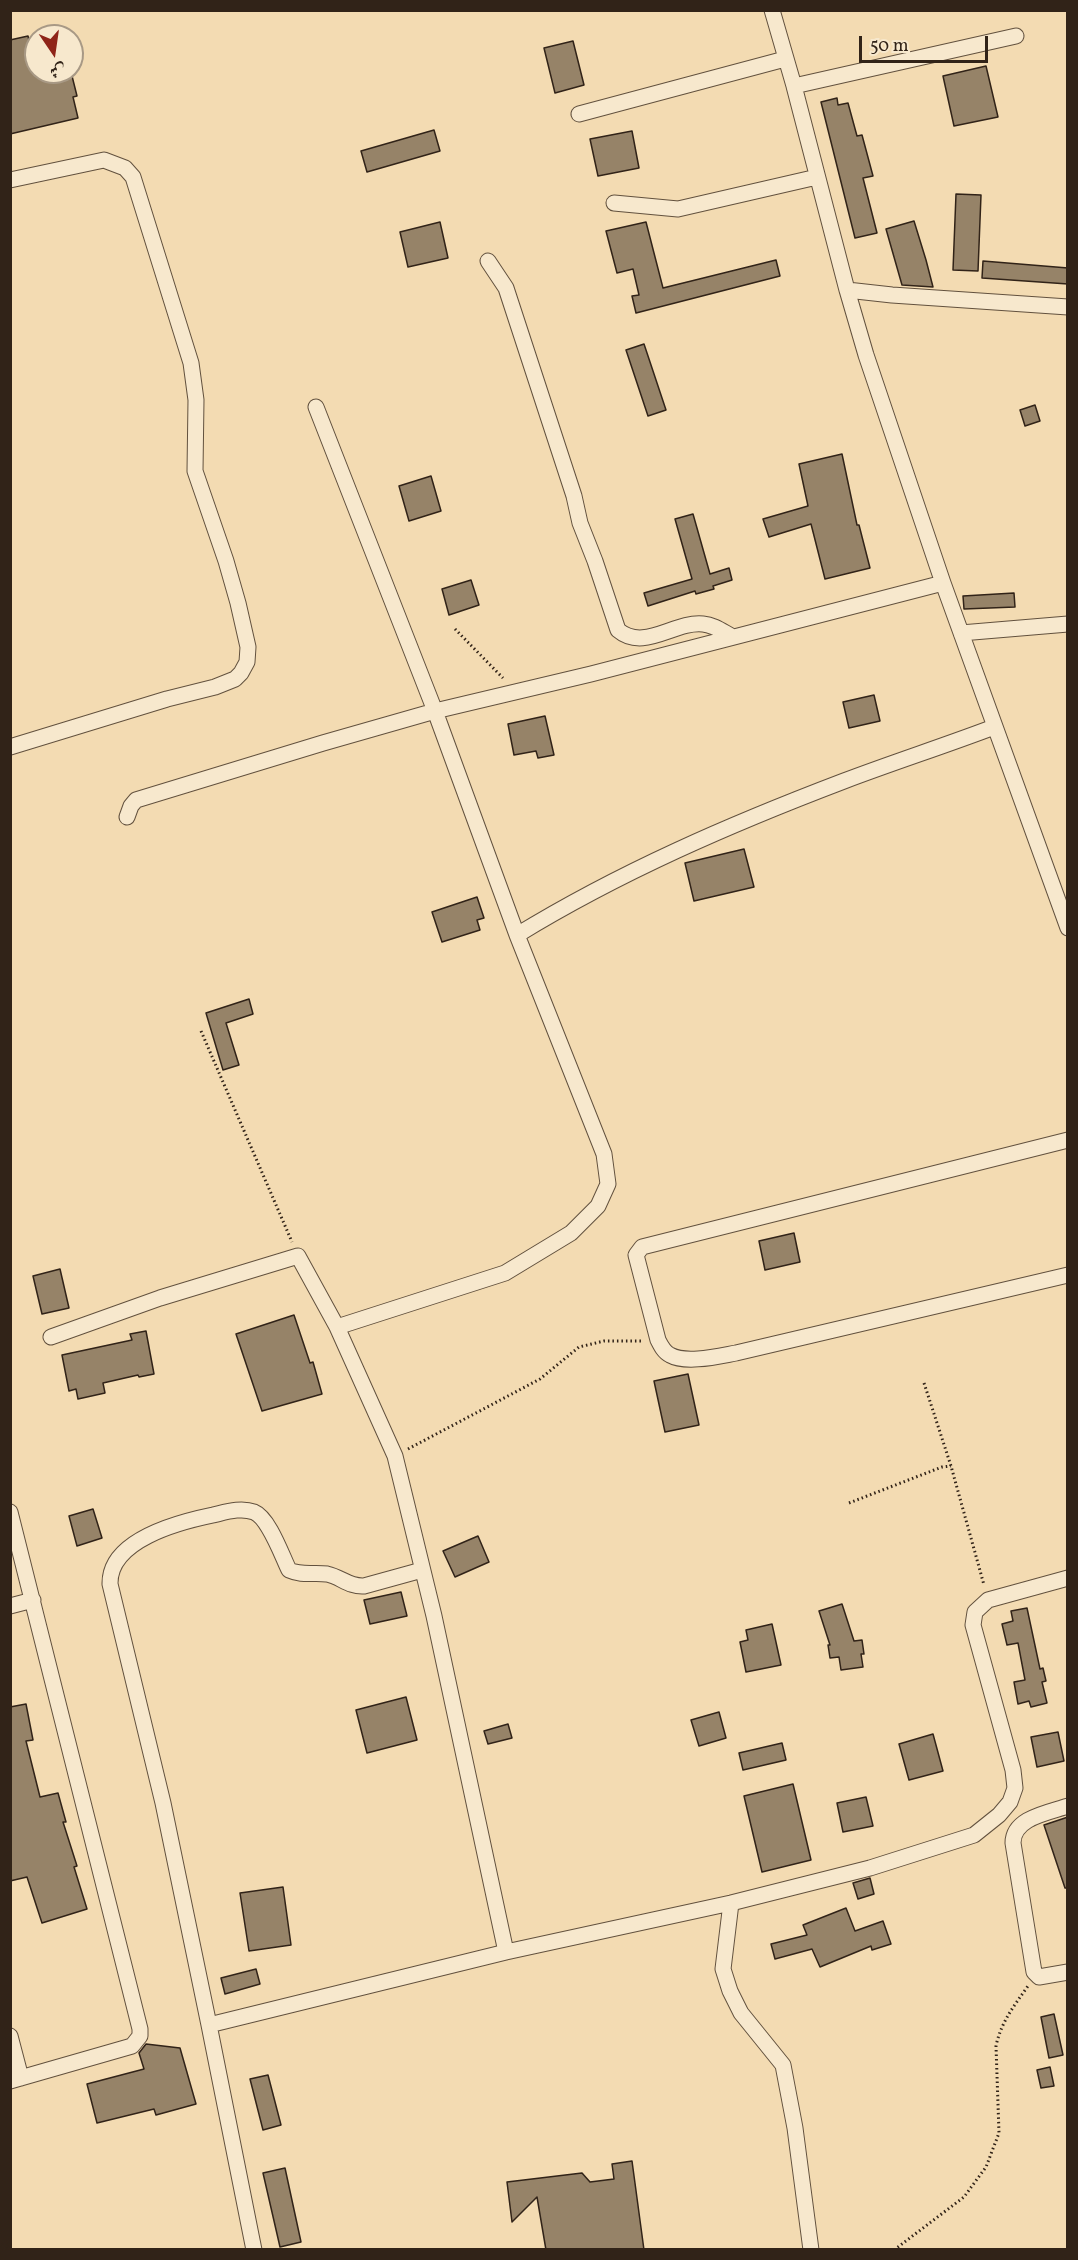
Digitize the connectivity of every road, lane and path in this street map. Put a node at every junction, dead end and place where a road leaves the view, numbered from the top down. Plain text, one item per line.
1 (772, 10) edge
2 (1016, 36) dead end
3 (785, 59) junction
4 (794, 86) junction
5 (579, 114) dead end
6 (817, 177) junction
7 (10, 180) edge
8 (614, 203) dead end
9 (488, 261) dead end
10 (847, 290) junction
11 (1068, 307) edge
12 (316, 407) dead end
13 (943, 583) junction
14 (1068, 624) edge
15 (455, 629) dead end
16 (961, 633) junction
17 (733, 637) junction
18 (517, 693) junction
19 (435, 711) junction
20 (994, 726) junction
21 (10, 747) edge
22 (127, 818) dead end
23 (1068, 928) edge
24 (517, 935) junction
25 (201, 1031) dead end
26 (1068, 1140) edge
27 (298, 1256) junction
28 (1068, 1275) edge
29 (337, 1327) junction
30 (51, 1337) dead end
31 (658, 1340) junction
32 (924, 1383) dead end
33 (395, 1456) junction
34 (951, 1466) junction
35 (849, 1503) dead end
36 (10, 1512) edge
37 (422, 1570) junction
38 (1068, 1578) edge
39 (33, 1600) junction
40 (988, 1600) junction
41 (10, 1606) edge
42 (1068, 1806) edge
43 (731, 1903) junction
44 (506, 1952) junction
45 (1068, 1972) edge
46 (1036, 1975) junction
47 (209, 2025) junction
48 (10, 2036) edge
49 (16, 2079) edge
50 (254, 2250) edge
51 (811, 2250) edge
52 (894, 2250) edge

1 - 3 street
2 - 4 street
3 - 4 street
3 - 5 street
4 - 6 street
6 - 8 street
6 - 10 street
7 - 21 street
9 - 17 street
10 - 11 street
10 - 13 street
12 - 19 street
13 - 16 street
13 - 17 street
14 - 16 street
15 - 18 path
16 - 20 street
17 - 18 street
18 - 19 street
19 - 22 street
19 - 24 street
20 - 23 street
20 - 24 street
24 - 29 street
25 - 27 path
26 - 31 street
27 - 29 street
27 - 30 street
28 - 31 street
29 - 33 street
31 - 33 path
32 - 34 path
33 - 37 street
34 - 35 path
34 - 40 path
36 - 39 street
37 - 44 street
37 - 47 street
38 - 40 street
39 - 41 street
39 - 49 street
40 - 43 street
42 - 46 street
43 - 44 street
43 - 51 street
44 - 47 street
45 - 46 street
46 - 52 path
47 - 50 street
48 - 49 street

